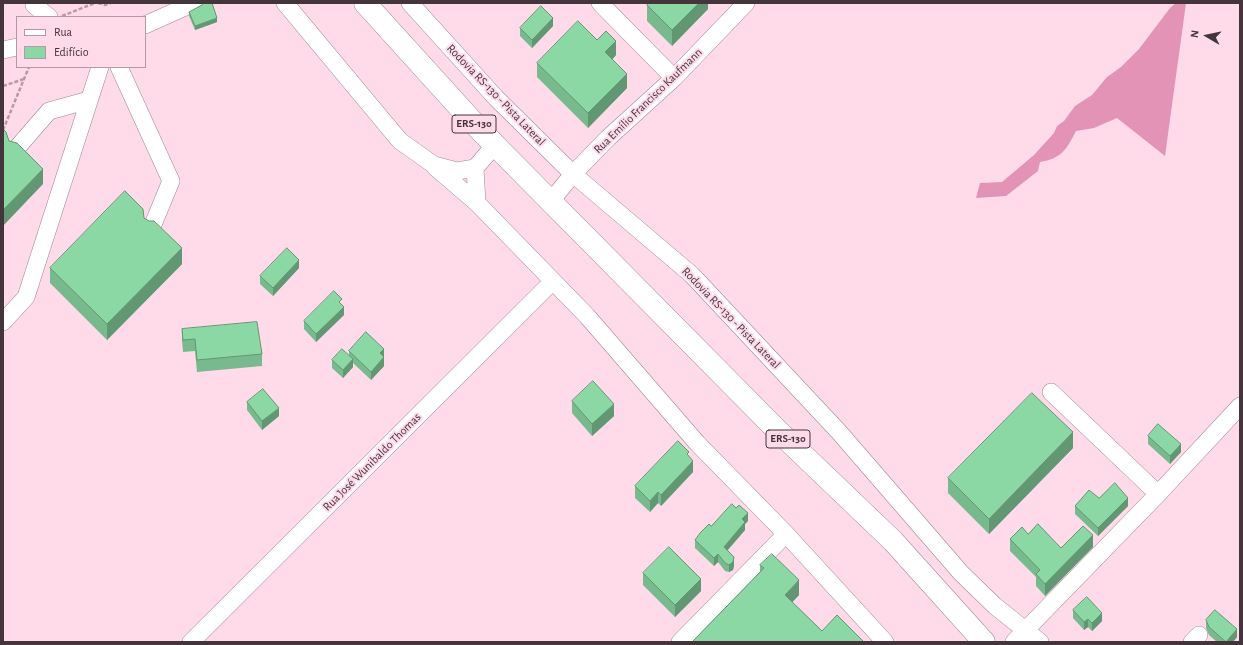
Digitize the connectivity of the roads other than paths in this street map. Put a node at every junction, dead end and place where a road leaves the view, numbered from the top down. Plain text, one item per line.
1 (194, 3) edge
2 (285, 3) edge
3 (365, 3) edge
4 (410, 3) edge
5 (600, 3) edge
6 (746, 3) edge
7 (34, 8) edge
8 (47, 16) edge
9 (146, 25) edge
10 (16, 47) edge
11 (3, 50) edge
12 (100, 68) edge
13 (119, 68) edge
14 (674, 78) junction
15 (89, 100) junction
16 (494, 145) junction
17 (16, 150) edge
18 (434, 165) junction
19 (475, 168) junction
20 (573, 174) junction
21 (551, 201) junction
22 (477, 203) junction
23 (152, 227) edge
24 (553, 281) junction
25 (3, 322) edge
26 (1051, 392) dead end
27 (1240, 406) edge
28 (1158, 494) junction
29 (786, 534) junction
30 (1020, 636) edge
31 (191, 642) edge
32 (680, 642) edge
33 (885, 642) edge
34 (984, 642) edge
35 (1040, 642) edge

1 - 9 street
2 - 18 street
3 - 16 main road, ERS-130
4 - 20 street, Rodovia RS-130 - Pista Lateral
5 - 14 street
6 - 14 street, Rua Emílio Francisco Kaufmann
7 - 8 street
10 - 11 street
12 - 15 street
13 - 23 street
14 - 20 street, Rua Emílio Francisco Kaufmann
15 - 17 street
15 - 25 street
16 - 19 street
16 - 21 main road, ERS-130
18 - 19 street
18 - 22 street
19 - 22 street
20 - 21 street, Rua Emílio Francisco Kaufmann
20 - 30 street, Rodovia RS-130 - Pista Lateral
21 - 34 main road, ERS-130
22 - 24 street
24 - 29 street
24 - 31 street, Rua José Wunibaldo Thomas
26 - 28 street
27 - 28 street
28 - 30 street
29 - 32 street
29 - 33 street
30 - 35 street, Rodovia RS-130 - Pista Lateral

